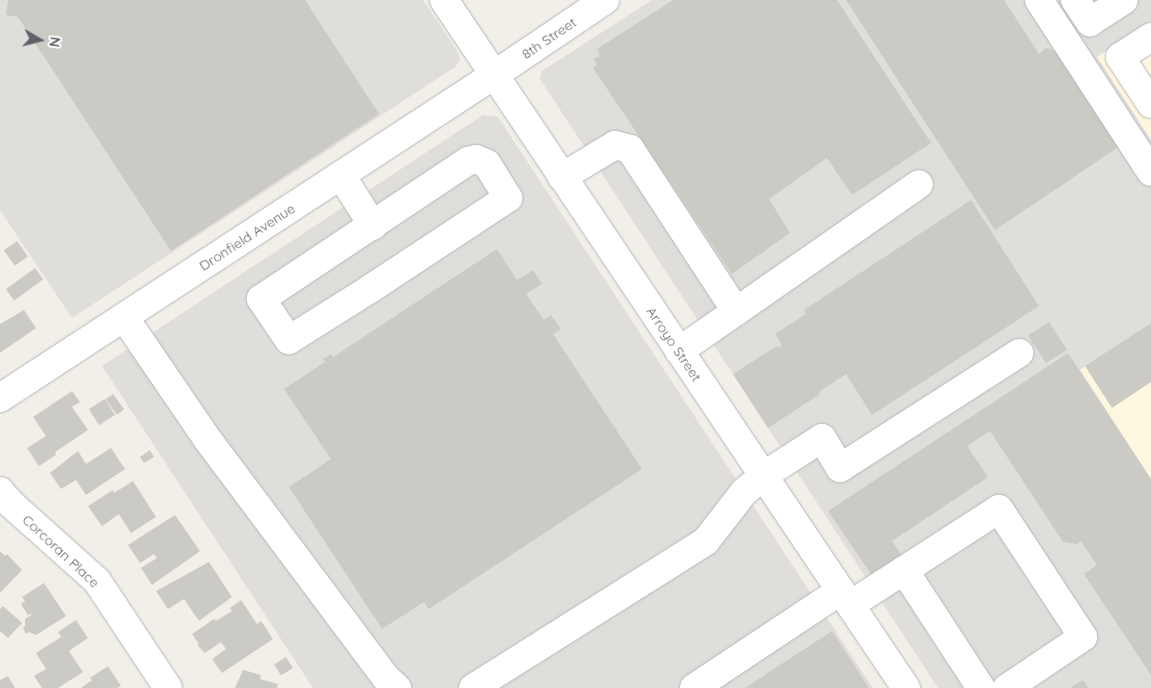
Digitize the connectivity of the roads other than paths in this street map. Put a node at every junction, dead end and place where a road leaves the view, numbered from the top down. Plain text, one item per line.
1 (444, 0) edge
2 (605, 0) edge
3 (1039, 0) edge
4 (1075, 0) edge
5 (1124, 0) edge
6 (1151, 37) edge
7 (494, 76) junction
8 (1151, 104) edge
9 (1151, 172) edge
10 (341, 175) junction
11 (562, 177) junction
12 (919, 184) dead end
13 (373, 226) junction
14 (736, 311) junction
15 (124, 317) junction
16 (679, 351) junction
17 (1019, 353) dead end
18 (0, 398) edge
19 (763, 476) junction
20 (0, 491) edge
21 (904, 570) junction
22 (845, 598) junction
23 (168, 688) edge
24 (397, 688) edge
25 (473, 688) edge
26 (694, 688) edge
27 (906, 688) edge
28 (981, 688) edge
29 (1007, 688) edge

1 - 7 street, Arroyo Street
2 - 7 street, 8th Street
3 - 9 street
4 - 5 street
6 - 8 street
7 - 10 street, Dronfield Avenue
7 - 11 street, Arroyo Street
10 - 13 street
10 - 15 street, Dronfield Avenue
11 - 14 street
11 - 16 street, Arroyo Street
12 - 14 street
13 - 13 street
14 - 16 street
15 - 18 street, Dronfield Avenue
15 - 24 street
16 - 19 street, Arroyo Street
17 - 19 street
19 - 22 street, Arroyo Street
19 - 25 street
20 - 23 street, Corcoran Place
21 - 22 street
21 - 28 street
21 - 29 street
22 - 26 street
22 - 27 street, Arroyo Street

